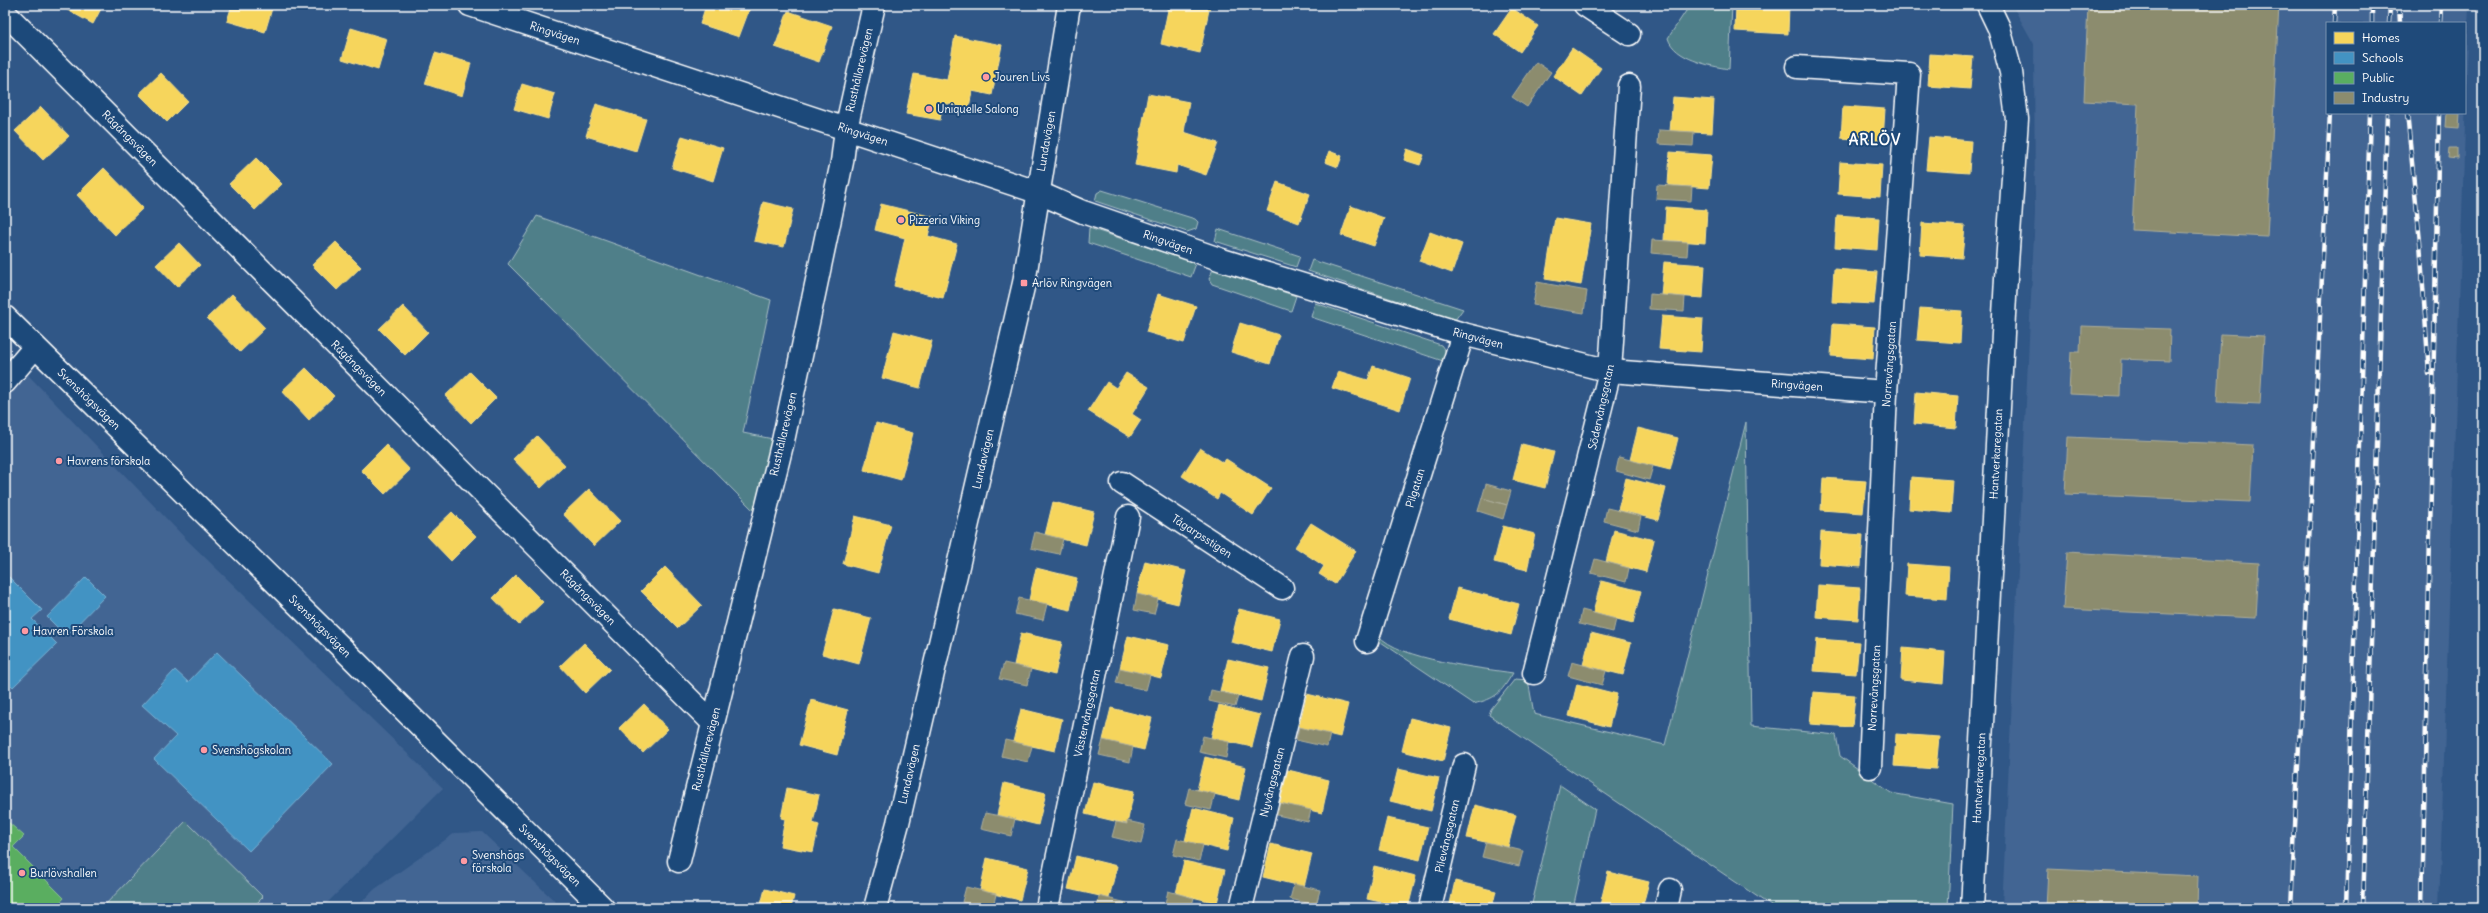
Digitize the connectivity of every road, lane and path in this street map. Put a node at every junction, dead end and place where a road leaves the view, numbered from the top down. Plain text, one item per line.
1 (470, 5) edge
2 (874, 5) edge
3 (1069, 5) edge
4 (1585, 5) edge
5 (1988, 5) edge
6 (5, 13) edge
7 (1629, 34) dead end
8 (1797, 67) dead end
9 (1629, 86) dead end
10 (846, 129) junction
11 (1037, 192) junction
12 (5, 317) edge
13 (1463, 334) junction
14 (36, 347) junction
15 (1610, 371) junction
16 (5, 382) edge
17 (1886, 392) junction
18 (1122, 482) dead end
19 (1128, 517) dead end
20 (1282, 588) dead end
21 (1367, 641) dead end
22 (1303, 656) dead end
23 (1534, 673) dead end
24 (712, 722) junction
25 (1464, 765) dead end
26 (1870, 767) dead end
27 (679, 861) dead end
28 (603, 908) edge
29 (875, 908) edge
30 (1046, 908) edge
31 (1241, 908) edge
32 (1430, 908) edge
33 (1972, 908) edge

1 - 10 street, Ringvägen
2 - 10 street, Rusthållarevägen
3 - 11 street, Lundavägen
4 - 7 street
5 - 33 street, Hantverkaregatan
6 - 24 street, Rågångsvägen
8 - 17 street, Norrevångsgatan
9 - 15 street, Södervångsgatan
10 - 11 street, Ringvägen
10 - 24 street, Rusthållarevägen
11 - 13 street, Ringvägen
11 - 29 street, Lundavägen
12 - 14 street, Svenshögsvägen
13 - 15 street, Ringvägen
13 - 21 street, Pilgatan
14 - 16 street
14 - 28 street, Svenshögsvägen
15 - 17 street, Ringvägen
15 - 23 street, Södervångsgatan
17 - 26 street, Norrevångsgatan
18 - 20 street, Tågarpsstigen
19 - 30 street, Västervångsgatan
22 - 31 street, Nyvångsgatan
24 - 27 street, Rusthållarevägen
25 - 32 street, Pilevångsgatan

